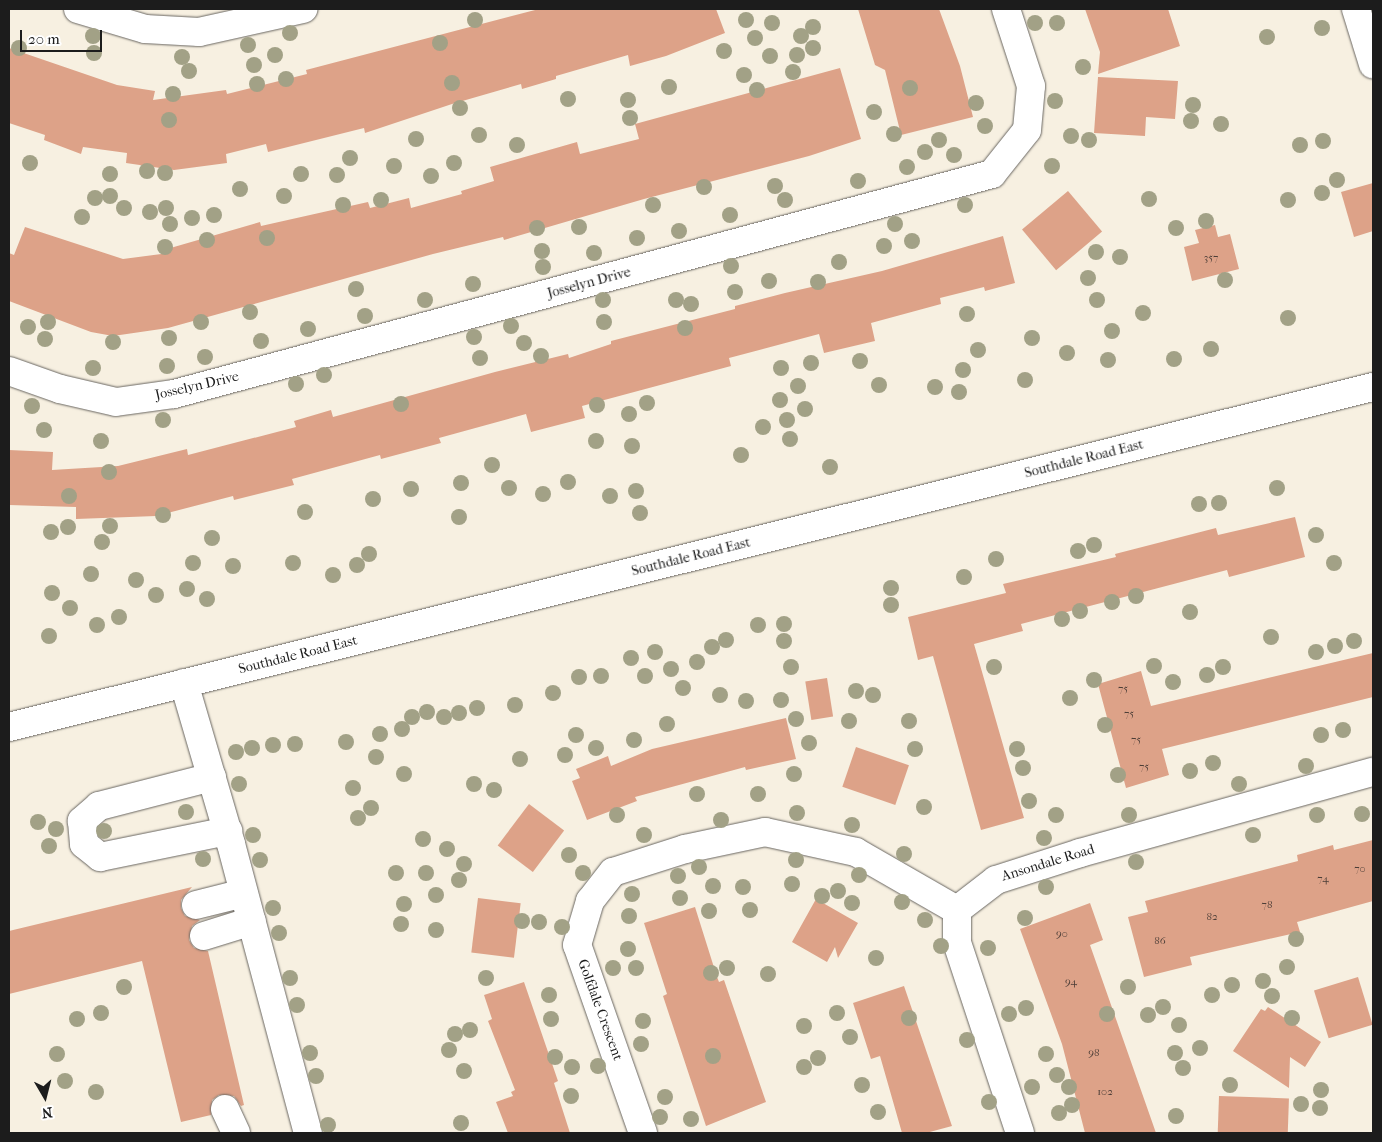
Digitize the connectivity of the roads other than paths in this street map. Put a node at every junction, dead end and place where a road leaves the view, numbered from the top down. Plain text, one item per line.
1 (78, 9) edge
2 (303, 9) edge
3 (1006, 9) edge
4 (1356, 9) edge
5 (1373, 64) edge
6 (9, 371) edge
7 (1373, 386) edge
8 (184, 683) junction
9 (9, 727) edge
10 (1373, 772) edge
11 (212, 777) junction
12 (228, 831) junction
13 (244, 893) junction
14 (196, 905) dead end
15 (957, 910) junction
16 (252, 921) junction
17 (204, 936) dead end
18 (308, 1133) edge
19 (643, 1133) edge
20 (1020, 1133) edge

1 - 2 street
3 - 6 street, Josselyn Drive
4 - 5 street
7 - 8 street, Southdale Road East
8 - 9 street, Southdale Road East
8 - 11 street
10 - 15 street, Ansondale Road
11 - 12 street
11 - 12 street
12 - 13 street
13 - 14 street
13 - 16 street
15 - 19 street, Golfdale Crescent
15 - 20 street
16 - 17 street
16 - 18 street

